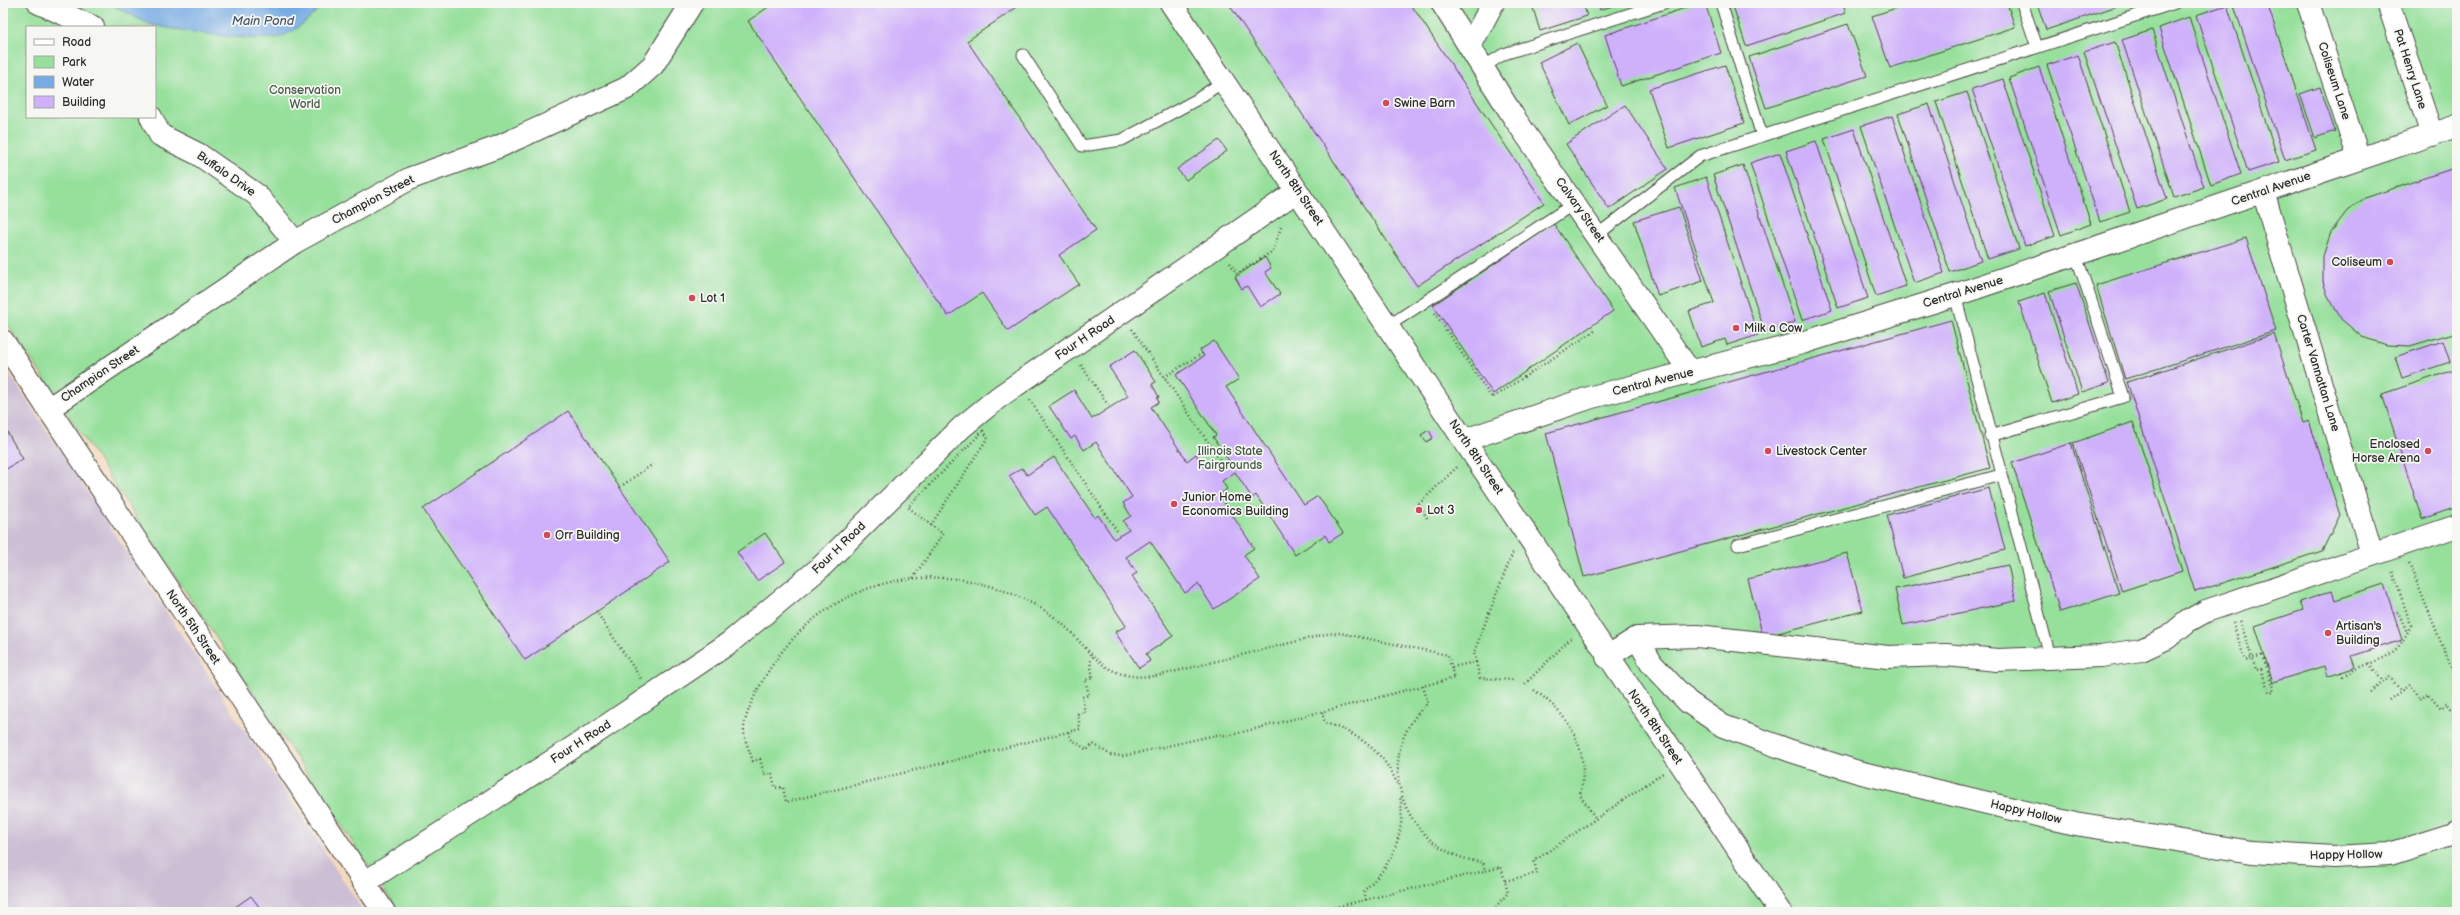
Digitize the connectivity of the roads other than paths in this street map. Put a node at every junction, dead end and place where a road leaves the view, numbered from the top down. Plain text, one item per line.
1 (39, 3) edge
2 (692, 3) edge
3 (1172, 3) edge
4 (1442, 3) edge
5 (1493, 3) edge
6 (1664, 3) edge
7 (1720, 3) edge
8 (2022, 3) edge
9 (2175, 3) edge
10 (2308, 3) edge
11 (2388, 3) edge
12 (91, 26) edge
13 (1470, 46) junction
14 (2037, 47) junction
15 (1023, 54) dead end
16 (1483, 67) junction
17 (1224, 81) junction
18 (152, 118) edge
19 (2457, 126) edge
20 (2432, 135) junction
21 (1762, 136) junction
22 (2359, 159) junction
23 (1297, 191) junction
24 (2263, 191) junction
25 (1575, 203) junction
26 (1597, 235) junction
27 (295, 242) junction
28 (2076, 255) junction
29 (1955, 295) junction
30 (1388, 326) junction
31 (3, 341) edge
32 (1692, 373) junction
33 (48, 409) junction
34 (1990, 436) junction
35 (1465, 440) junction
36 (2001, 475) junction
37 (2457, 526) edge
38 (1738, 545) dead end
39 (2372, 554) junction
40 (1637, 638) junction
41 (1608, 657) junction
42 (2050, 657) junction
43 (2457, 831) edge
44 (364, 883) junction
45 (384, 912) edge
46 (1780, 912) edge

1 - 12 street
2 - 27 street, Champion Street
3 - 17 street, North 8th Street
4 - 13 street, Calvary Street
5 - 13 street
6 - 16 lane
7 - 21 lane
8 - 14 lane
9 - 14 lane
10 - 22 street, Coliseum Lane
11 - 20 street, Pat Henry Lane
13 - 16 street, Calvary Street
14 - 21 lane
15 - 17 lane
16 - 25 street, Calvary Street
17 - 23 street, North 8th Street
18 - 27 street, Buffalo Drive
19 - 20 street, Central Avenue
20 - 22 street, Central Avenue
21 - 26 lane
22 - 24 street, Central Avenue
23 - 30 street, North 8th Street
23 - 44 street, Four H Road
24 - 28 street, Central Avenue
24 - 39 street, Carter Vannattan Lane
25 - 26 street, Calvary Street
25 - 30 lane
26 - 32 street, Calvary Street
27 - 33 street, Champion Street
28 - 29 street, Central Avenue
28 - 34 lane
29 - 32 street, Central Avenue
29 - 34 lane
30 - 35 street, North 8th Street
31 - 33 street, North 5th Street
32 - 35 street, Central Avenue
33 - 44 street, North 5th Street
34 - 36 lane
35 - 41 street, North 8th Street
36 - 38 lane
36 - 42 lane
37 - 39 street
39 - 42 street
40 - 41 street
40 - 42 street
40 - 43 street, Happy Hollow
41 - 46 street, North 8th Street
44 - 45 street, North 5th Street

